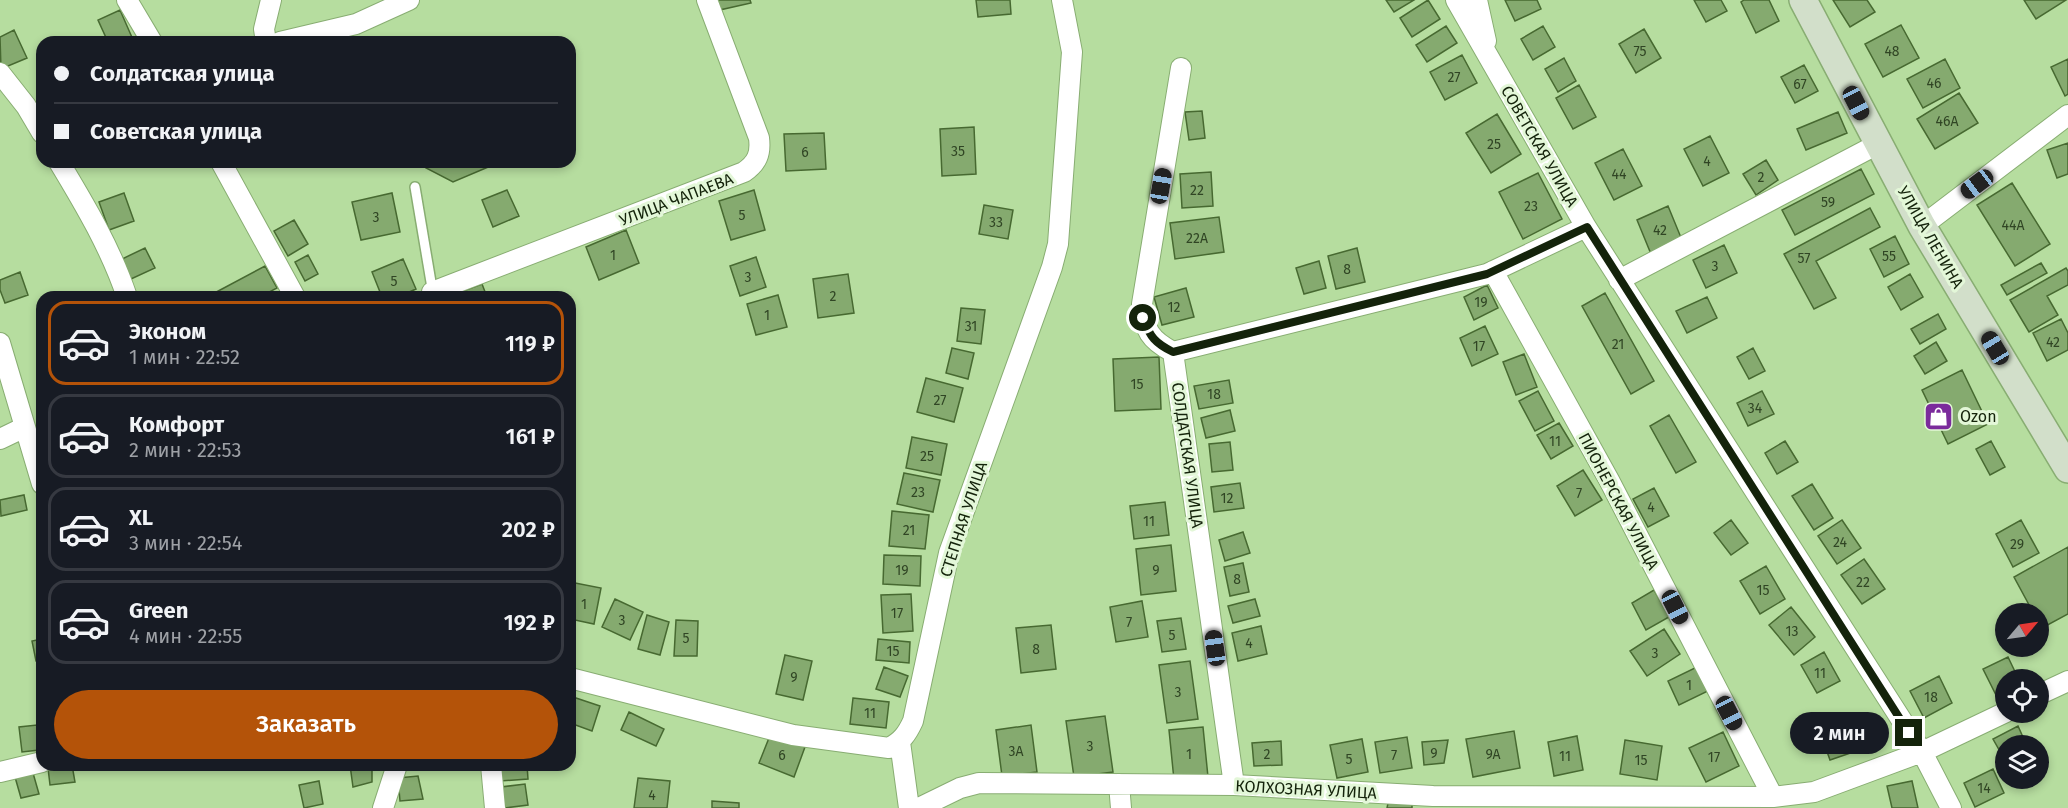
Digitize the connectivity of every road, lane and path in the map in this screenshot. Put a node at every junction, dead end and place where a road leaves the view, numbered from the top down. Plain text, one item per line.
1 (128, 0) edge
2 (271, 0) edge
3 (409, 0) edge
4 (707, 0) edge
5 (1062, 0) edge
6 (1456, 0) edge
7 (1477, 0) edge
8 (1803, 0) edge
9 (149, 36) edge
10 (265, 36) edge
11 (305, 36) edge
12 (1489, 58) junction
13 (1182, 68) dead end
14 (0, 73) edge
15 (2068, 115) edge
16 (36, 123) edge
17 (1878, 144) junction
18 (63, 168) edge
19 (224, 168) edge
20 (415, 187) dead end
21 (1922, 226) junction
22 (1587, 227) junction
23 (1493, 272) junction
24 (1619, 280) junction
25 (125, 291) edge
26 (292, 291) edge
27 (432, 291) edge
28 (443, 291) edge
29 (0, 343) edge
30 (1173, 352) junction
31 (25, 427) junction
32 (0, 439) edge
33 (36, 464) edge
34 (2068, 469) edge
35 (576, 680) edge
36 (2068, 681) edge
37 (2049, 690) edge
38 (1995, 716) edge
39 (900, 742) junction
40 (1922, 752) junction
41 (36, 763) edge
42 (394, 771) edge
43 (492, 771) edge
44 (0, 772) edge
45 (1119, 784) junction
46 (1234, 785) junction
47 (1773, 797) junction
48 (1433, 802) edge
49 (379, 807) edge
50 (495, 808) edge
51 (909, 808) edge
52 (919, 808) edge
53 (1121, 808) edge
54 (1951, 808) edge

1 - 9 street
2 - 10 street
3 - 11 street
4 - 28 street, УЛИЦА ЧАПАЕВА
5 - 39 street, СТЕПНАЯ УЛИЦА
6 - 12 street, СОВЕТСКАЯ УЛИЦА
7 - 12 street
8 - 17 main road, УЛИЦА ЛЕНИНА
12 - 22 street, СОВЕТСКАЯ УЛИЦА
13 - 30 street
14 - 16 street
15 - 21 street
17 - 21 main road, УЛИЦА ЛЕНИНА
17 - 24 street
18 - 25 street
19 - 26 street
20 - 27 lane
21 - 34 main road, УЛИЦА ЛЕНИНА
22 - 23 street
22 - 24 street, СОВЕТСКАЯ УЛИЦА
23 - 30 street
23 - 47 street, ПИОНЕРСКАЯ УЛИЦА
24 - 40 street, СОВЕТСКАЯ УЛИЦА
29 - 31 street
30 - 46 street, СОЛДАТСКАЯ УЛИЦА
31 - 32 street
31 - 33 street
35 - 39 street
36 - 37 street
38 - 40 street, КОЛХОЗНАЯ УЛИЦА
39 - 51 street
40 - 47 street, КОЛХОЗНАЯ УЛИЦА
40 - 54 street, СОВЕТСКАЯ УЛИЦА
41 - 44 street
42 - 49 street
43 - 50 street
45 - 46 street, КОЛХОЗНАЯ УЛИЦА
45 - 52 street, КОЛХОЗНАЯ УЛИЦА
45 - 53 street
46 - 48 street, КОЛХОЗНАЯ УЛИЦА
47 - 48 street, КОЛХОЗНАЯ УЛИЦА

